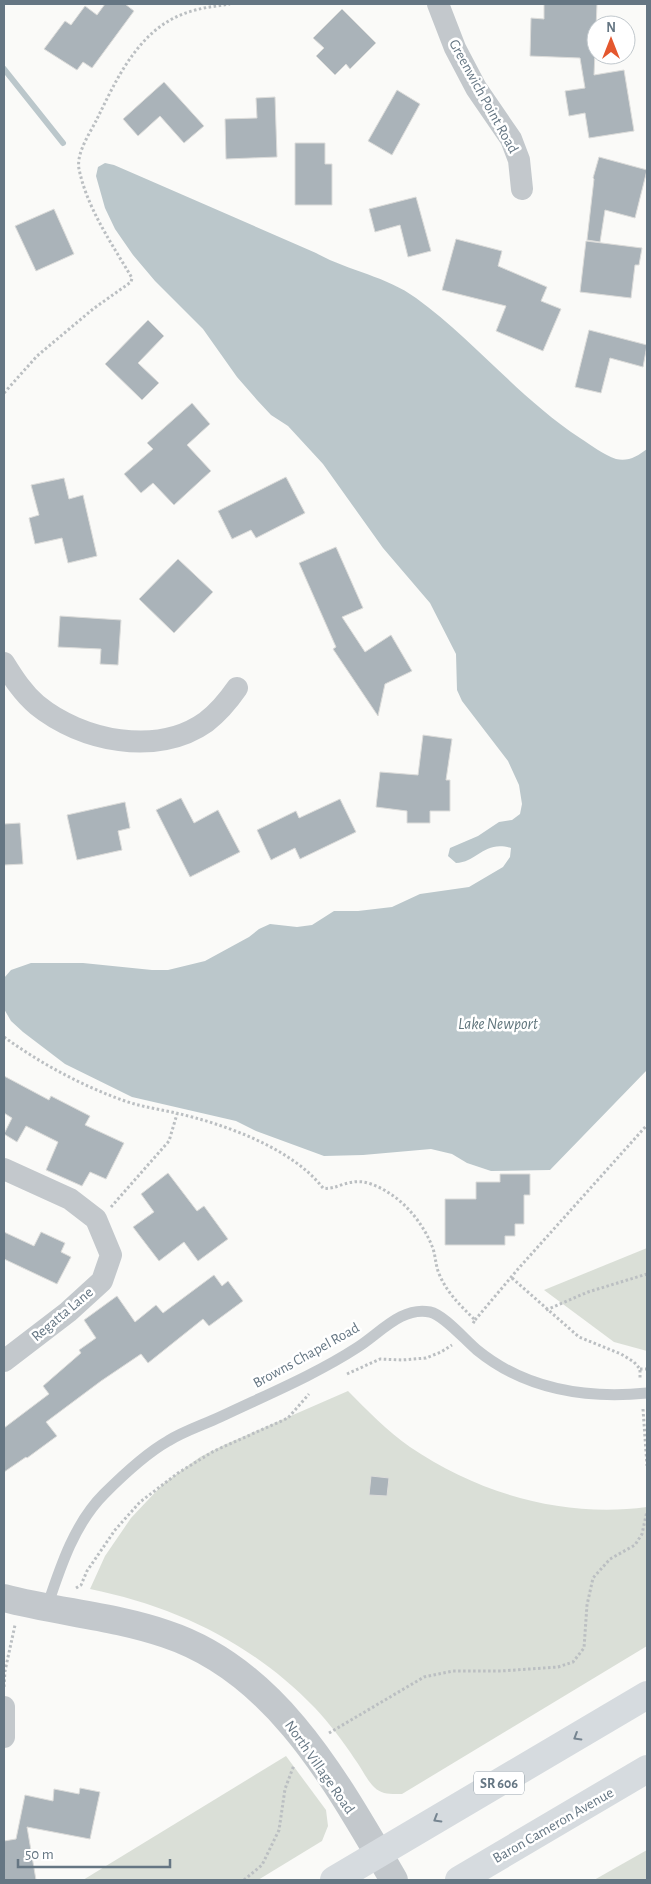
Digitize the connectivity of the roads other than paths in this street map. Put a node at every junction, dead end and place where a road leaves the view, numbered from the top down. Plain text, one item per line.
1 (438, 4) edge
2 (522, 189) dead end
3 (4, 664) edge
4 (237, 688) dead end
5 (4, 1169) edge
6 (4, 1361) edge
7 (644, 1393) edge
8 (4, 1598) edge
9 (47, 1608) junction
10 (647, 1694) edge
11 (4, 1707) edge
12 (4, 1737) edge
13 (647, 1769) edge
14 (379, 1854) junction
15 (334, 1880) edge
16 (394, 1880) edge
17 (459, 1880) edge

1 - 2 street, Greenwich Point Road
3 - 4 street
5 - 6 street, Regatta Lane
7 - 9 lane, Browns Chapel Road
8 - 9 street, North Village Road
9 - 14 street, North Village Road
10 -> 14 main road, SR 606
11 - 12 street
13 - 17 main road, Baron Cameron Avenue
14 - 15 main road, SR 606
14 - 16 street, North Village Road

